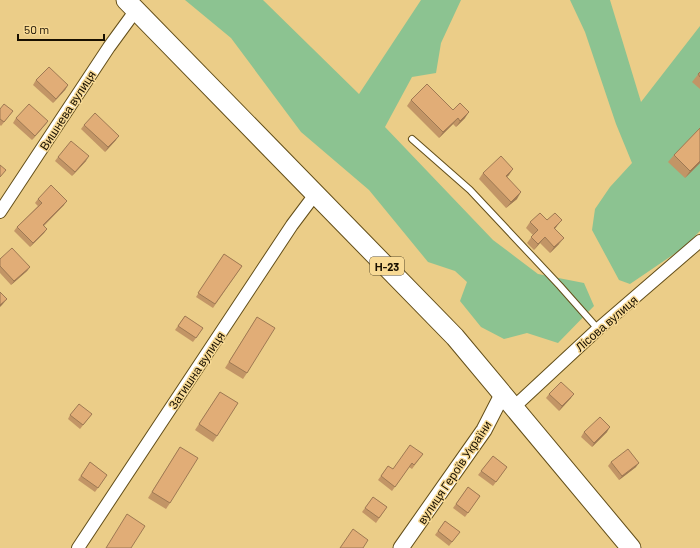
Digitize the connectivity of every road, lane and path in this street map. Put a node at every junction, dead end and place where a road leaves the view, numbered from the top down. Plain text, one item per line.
1 (131, 5) edge
2 (412, 140) dead end
3 (316, 194) junction
4 (0, 212) edge
5 (700, 241) edge
6 (598, 329) junction
7 (508, 400) junction
8 (78, 548) edge
9 (401, 548) edge
10 (631, 548) edge

1 - 3 main road, Н-23
1 - 4 street, Вишнева вулиця
2 - 6 lane
3 - 7 main road, Н-23
3 - 8 street, Затишна вулиця
5 - 6 street, Лісова вулиця
6 - 7 street, Лісова вулиця
7 - 9 street, вулиця Героїв України
7 - 10 main road, Н-23

